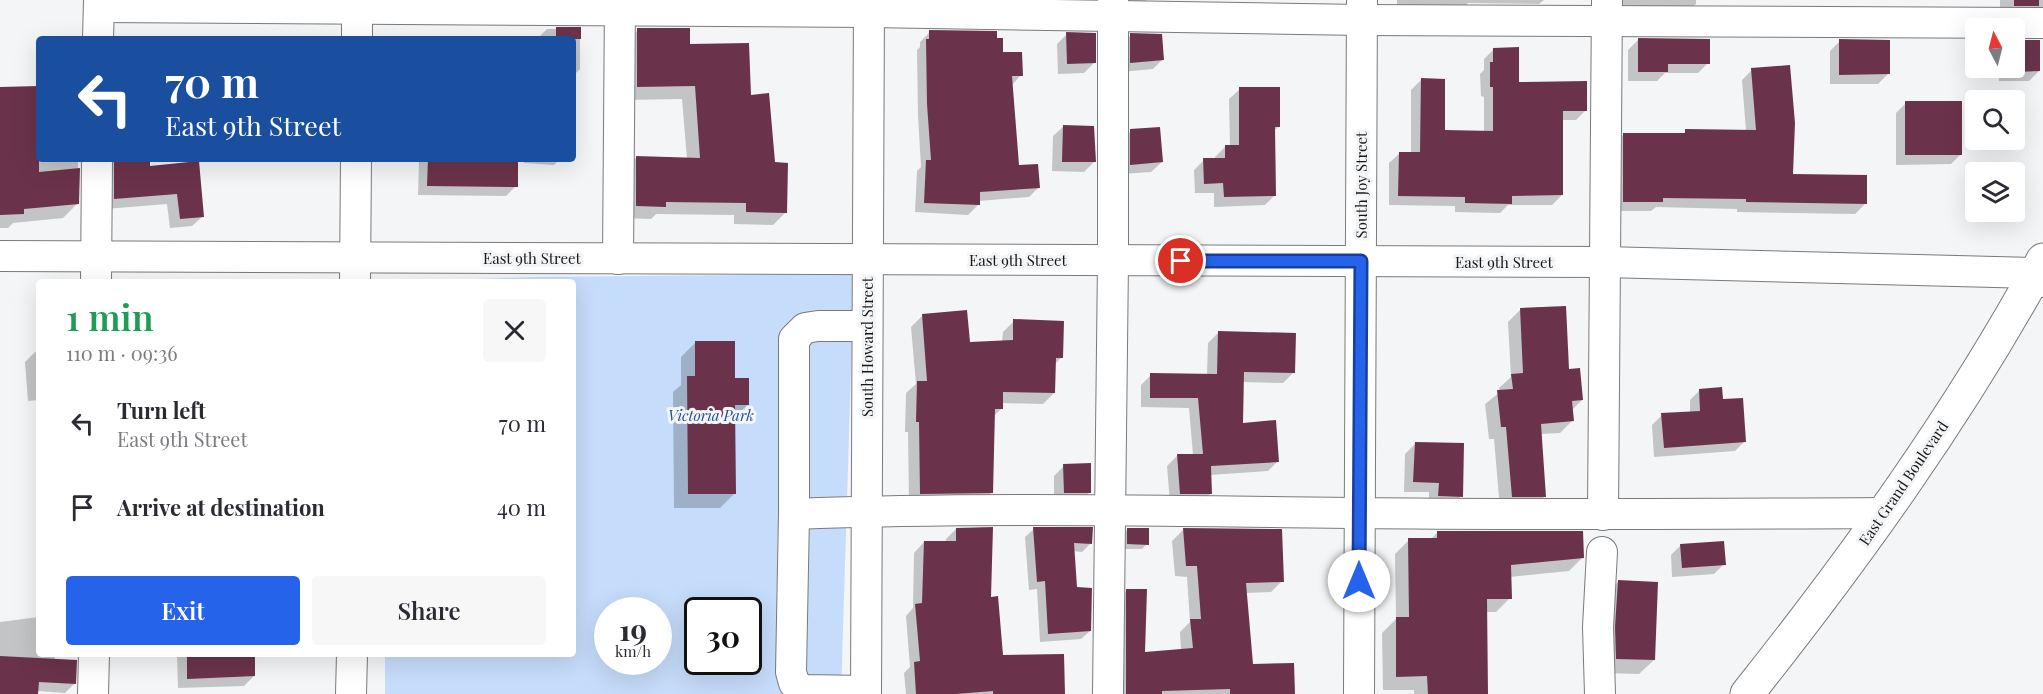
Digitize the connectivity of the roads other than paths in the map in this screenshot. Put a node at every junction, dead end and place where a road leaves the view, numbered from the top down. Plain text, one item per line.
1 (99, 4) edge
2 (357, 5) edge
3 (620, 6) edge
4 (869, 6) edge
5 (1113, 8) edge
6 (1362, 10) edge
7 (1607, 11) edge
8 (2043, 23) edge
9 (98, 36) edge
10 (357, 36) edge
11 (97, 162) edge
12 (356, 162) edge
13 (0, 256) edge
14 (618, 259) junction
15 (868, 259) junction
16 (1113, 260) junction
17 (1361, 261) junction
18 (1604, 262) junction
19 (97, 269) edge
20 (355, 269) edge
21 (2041, 272) edge
22 (867, 326) junction
23 (1110, 509) junction
24 (866, 511) junction
25 (1359, 513) junction
26 (1884, 513) junction
27 (794, 514) junction
28 (1603, 515) junction
29 (1602, 552) dead end
30 (94, 657) edge
31 (352, 657) edge
32 (866, 692) edge
33 (93, 694) edge
34 (351, 694) edge
35 (1108, 694) edge
36 (1359, 694) edge
37 (1600, 694) edge
38 (1747, 694) edge

1 - 2 street
1 - 9 street
2 - 3 street
2 - 10 street
3 - 4 street
3 - 14 street
4 - 5 street
4 - 15 street, South Howard Street
5 - 6 street
5 - 16 street
6 - 7 street
6 - 17 street, South Joy Street
7 - 8 street
7 - 18 street
11 - 19 street
12 - 20 street
13 - 19 street, East 9th Street
14 - 15 street, East 9th Street
14 - 20 street, East 9th Street
15 - 16 street, East 9th Street
15 - 22 street, South Howard Street
16 - 17 street, East 9th Street
16 - 23 street
17 - 18 street, East 9th Street
17 - 25 street, South Joy Street
18 - 21 street, East 9th Street
18 - 28 street
19 - 20 street, East 9th Street
21 - 26 main road, East Grand Boulevard
22 - 24 street, South Howard Street
22 - 27 street
23 - 24 street
23 - 25 street
23 - 35 street
24 - 27 street
24 - 32 street, South Howard Street
25 - 28 street
25 - 36 street, South Joy Street
26 - 28 street
26 - 38 main road, East Grand Boulevard
27 - 32 street
29 - 37 street
30 - 33 street
31 - 34 street

